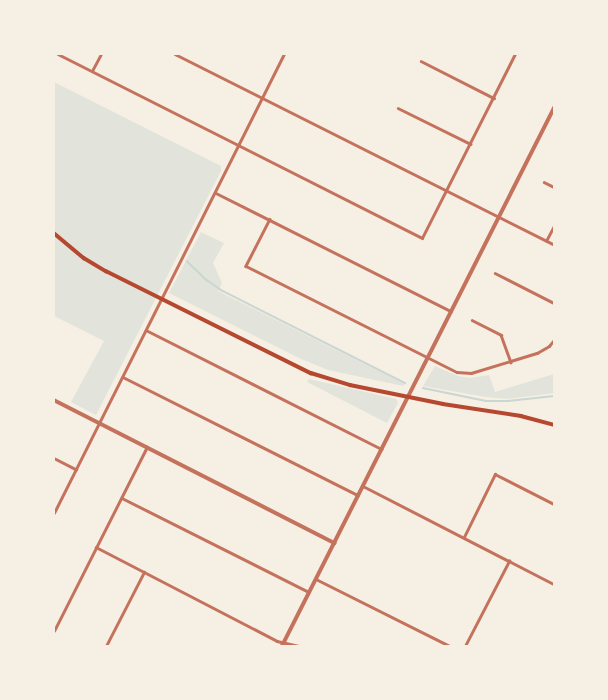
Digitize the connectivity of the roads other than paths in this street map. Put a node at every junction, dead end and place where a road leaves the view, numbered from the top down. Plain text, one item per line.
1 (58, 54) edge
2 (101, 54) edge
3 (175, 54) edge
4 (284, 54) edge
5 (516, 54) edge
6 (421, 61) dead end
7 (92, 71) junction
8 (262, 98) junction
9 (494, 98) junction
10 (398, 108) dead end
11 (554, 108) edge
12 (471, 144) junction
13 (238, 146) junction
14 (544, 182) dead end
15 (554, 187) edge
16 (446, 190) junction
17 (216, 193) junction
18 (499, 217) junction
19 (270, 219) junction
20 (554, 226) edge
21 (54, 233) edge
22 (546, 241) junction
23 (554, 245) edge
24 (495, 273) dead end
25 (161, 299) junction
26 (554, 303) edge
27 (451, 311) junction
28 (472, 320) dead end
29 (146, 330) junction
30 (554, 340) edge
31 (428, 358) junction
32 (511, 362) junction
33 (122, 377) junction
34 (409, 397) junction
35 (54, 400) edge
36 (99, 423) junction
37 (554, 425) edge
38 (148, 447) junction
39 (382, 449) junction
40 (54, 458) edge
41 (76, 469) junction
42 (364, 486) junction
43 (359, 495) junction
44 (122, 498) junction
45 (554, 504) edge
46 (54, 512) edge
47 (464, 537) junction
48 (335, 542) junction
49 (96, 548) junction
50 (509, 561) junction
51 (144, 572) junction
52 (316, 579) junction
53 (554, 584) edge
54 (309, 592) junction
55 (54, 631) edge
56 (284, 641) junction
57 (106, 646) edge
58 (282, 646) edge
59 (298, 646) edge
60 (450, 646) edge
61 (465, 646) edge

1 - 7 street
2 - 7 street
3 - 8 street
4 - 8 street
5 - 9 street
6 - 9 street
7 - 13 street
8 - 13 street
8 - 16 street
9 - 12 street
10 - 12 street
11 - 18 street
12 - 16 street
13 - 16 street
13 - 17 street
14 - 15 street
16 - 18 street
17 - 19 street
17 - 25 street
18 - 22 street
18 - 27 street
19 - 27 street
19 - 31 street
20 - 22 street
21 - 25 main road
22 - 23 street
24 - 26 street
25 - 29 street
25 - 34 main road
27 - 31 street
28 - 32 street
29 - 33 street
29 - 39 street
30 - 32 street
31 - 32 street
31 - 34 street
33 - 36 street
33 - 43 street
34 - 37 main road
34 - 39 street
35 - 36 street
36 - 38 street
36 - 41 street
38 - 44 street
38 - 48 street
39 - 42 street
40 - 41 street
41 - 46 street
42 - 43 street
42 - 47 street
43 - 48 street
44 - 49 street
44 - 54 street
45 - 47 street
47 - 50 street
48 - 52 street
49 - 51 street
49 - 55 street
50 - 53 street
50 - 61 street
51 - 56 street
51 - 57 street
52 - 54 street
52 - 60 street
54 - 56 street
56 - 58 street
56 - 59 street

